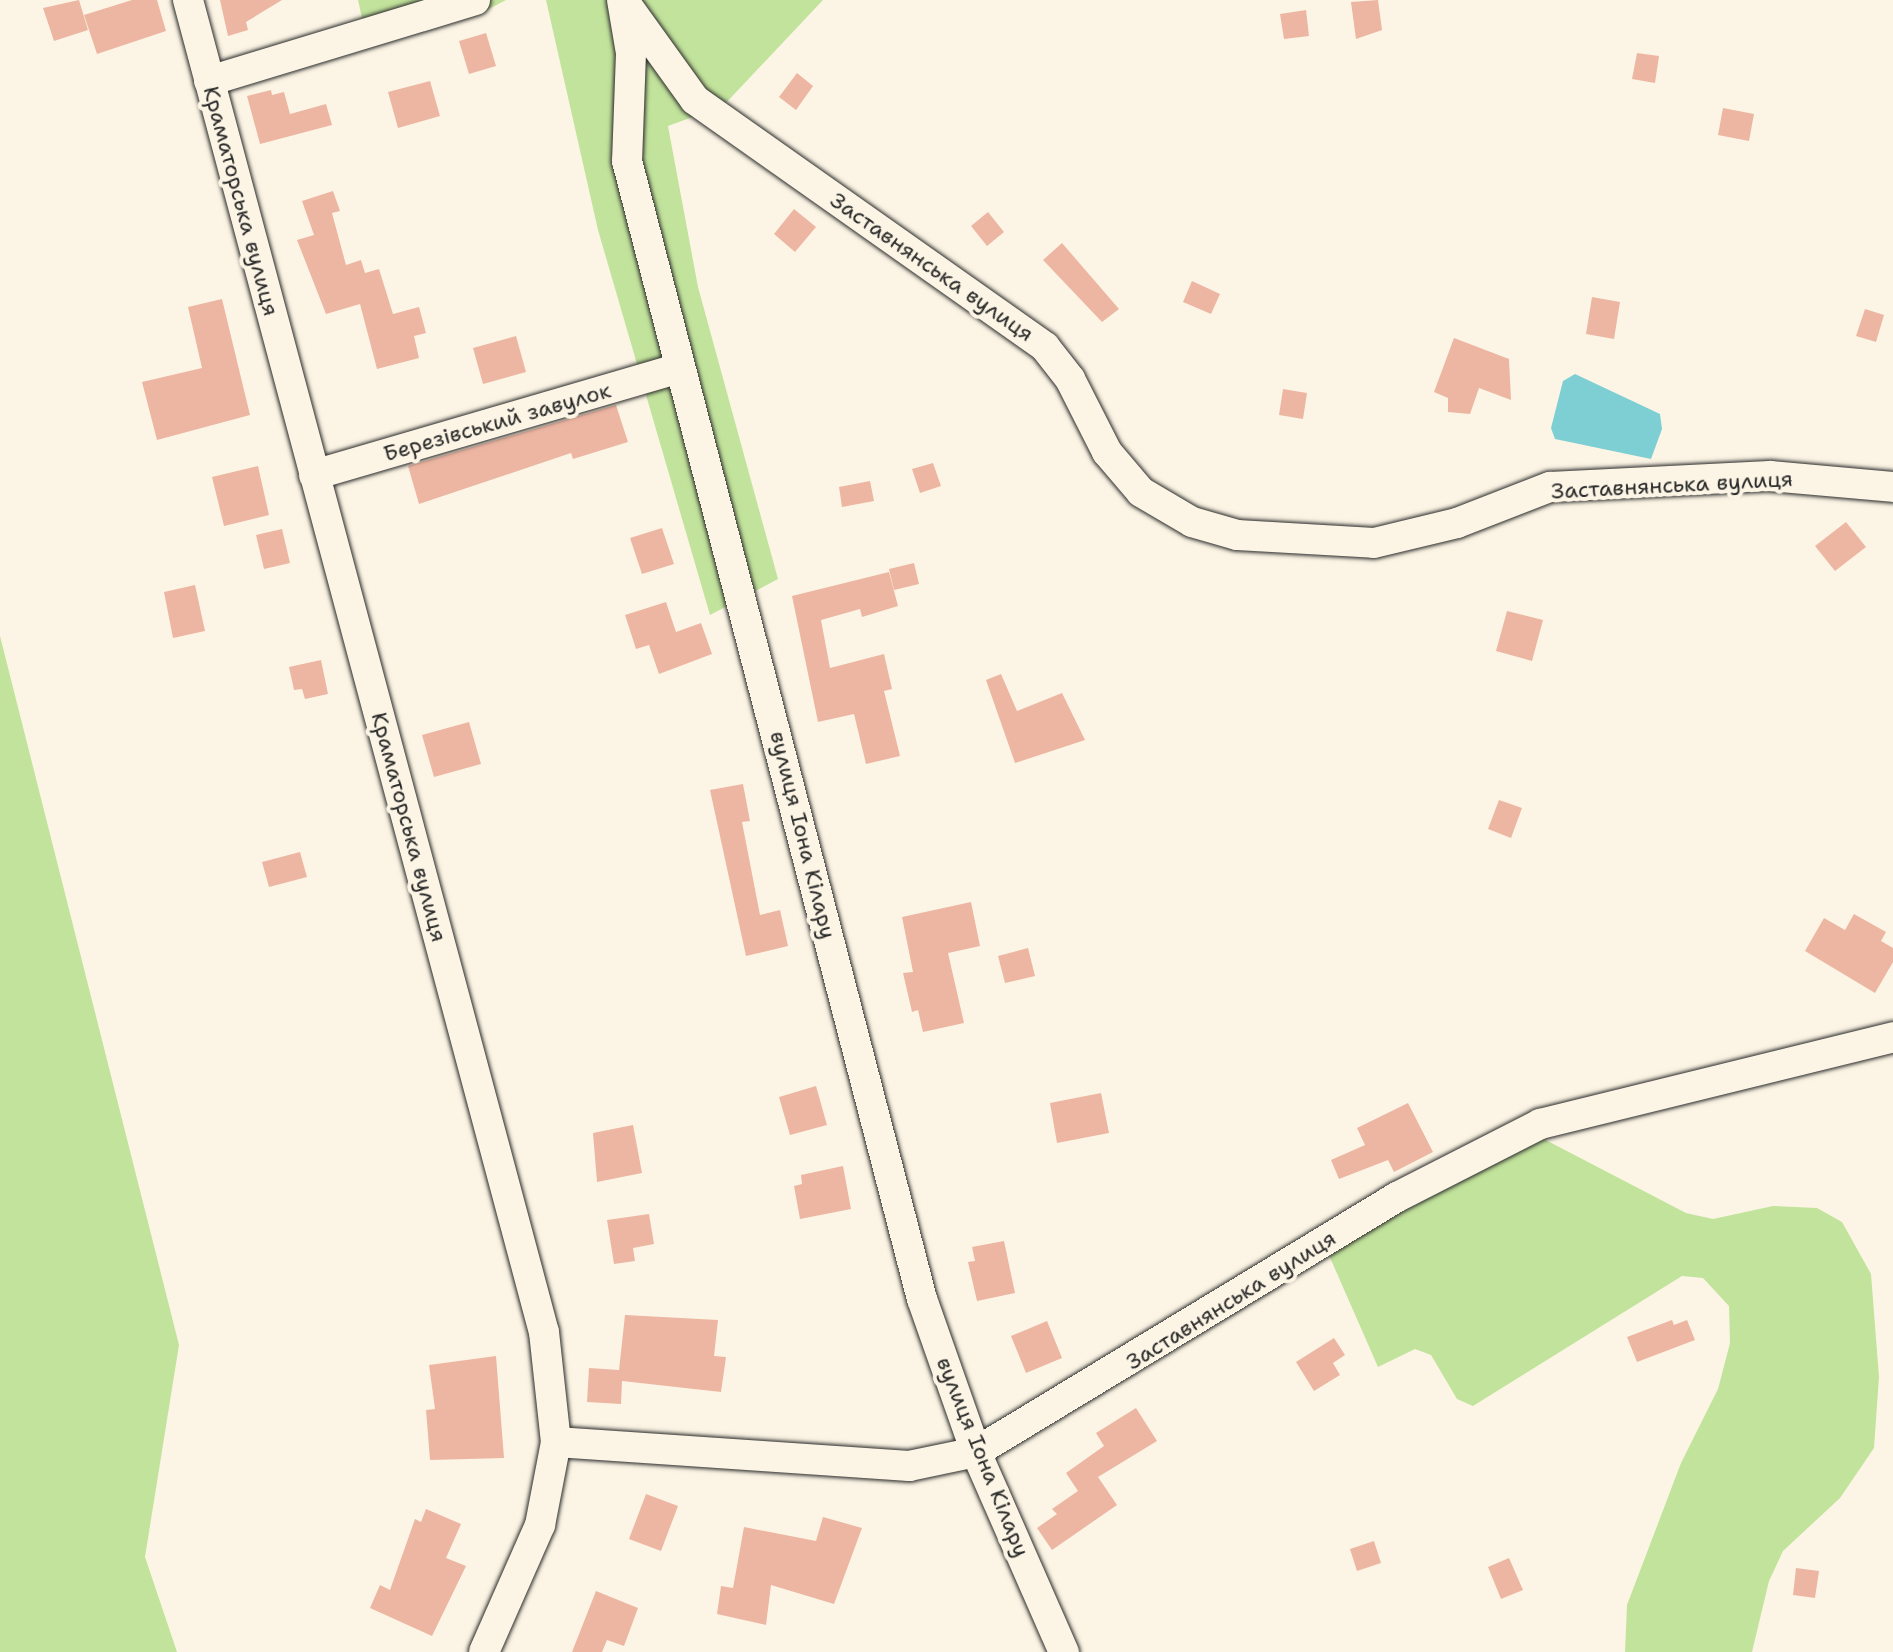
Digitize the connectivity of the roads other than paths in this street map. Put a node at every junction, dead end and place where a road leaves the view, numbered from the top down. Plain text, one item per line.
1 (188, 0) edge
2 (475, 0) edge
3 (622, 0) edge
4 (209, 81) junction
5 (679, 368) junction
6 (314, 475) junction
7 (1893, 487) edge
8 (1893, 1037) edge
9 (556, 1442) junction
10 (976, 1452) junction
11 (484, 1652) edge
12 (1064, 1652) edge

1 - 4 street, Краматорська вулиця
2 - 4 street
3 - 5 street, вулиця Іона Кілару
3 - 7 street, Заставнянська вулиця
4 - 6 street, Краматорська вулиця
5 - 6 street, Березівський завулок
5 - 10 street, вулиця Іона Кілару
6 - 9 street, Краматорська вулиця
8 - 10 street, Заставнянська вулиця
9 - 10 street, Заставнянська вулиця
9 - 11 street, Краматорська вулиця
10 - 12 street, вулиця Іона Кілару

